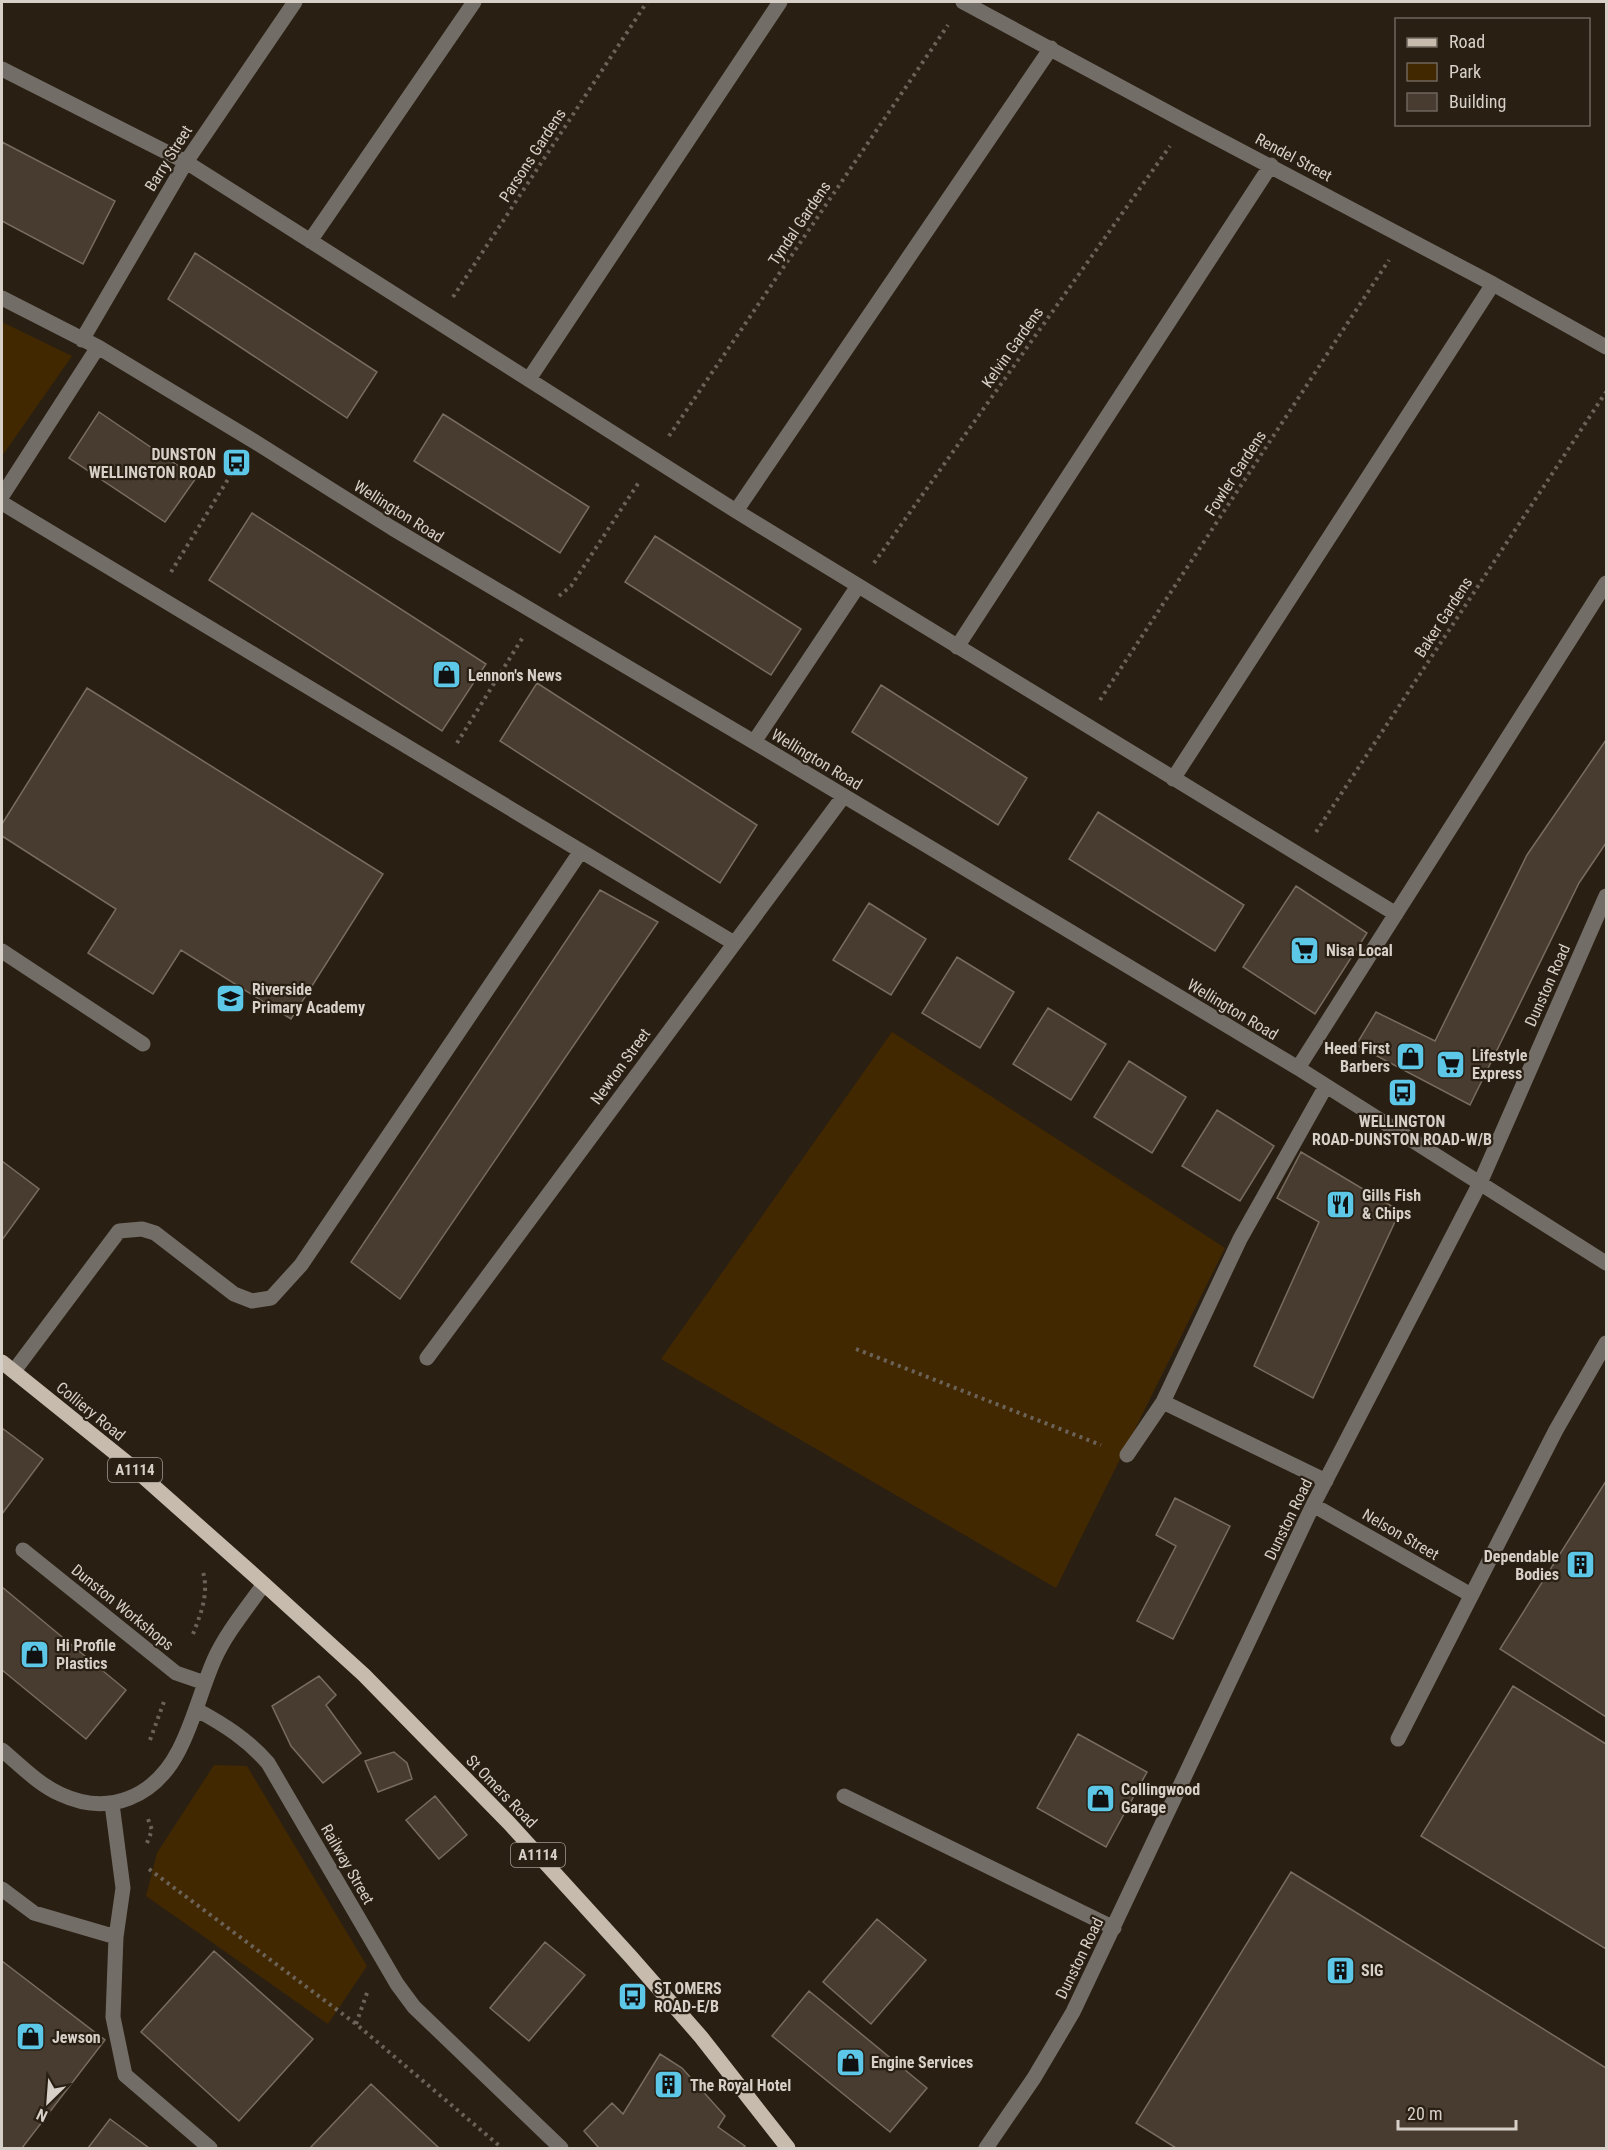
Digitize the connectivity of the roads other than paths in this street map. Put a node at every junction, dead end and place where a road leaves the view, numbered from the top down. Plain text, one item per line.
1 (295, 2) edge
2 (474, 2) edge
3 (780, 2) edge
4 (963, 2) edge
5 (1051, 48) junction
6 (2, 69) edge
7 (186, 162) junction
8 (1271, 165) junction
9 (310, 241) junction
10 (1493, 284) junction
11 (2, 298) edge
12 (82, 340) junction
13 (1606, 347) edge
14 (98, 348) junction
15 (529, 379) junction
16 (2, 496) edge
17 (2, 503) edge
18 (736, 511) junction
19 (1606, 583) edge
20 (858, 586) junction
21 (957, 647) junction
22 (754, 742) junction
23 (1173, 779) junction
24 (843, 797) junction
25 (581, 851) junction
26 (1606, 896) edge
27 (1396, 914) junction
28 (734, 943) junction
29 (2, 951) edge
30 (143, 1044) dead end
31 (1298, 1068) junction
32 (1326, 1086) junction
33 (1480, 1183) junction
34 (1606, 1263) edge
35 (1606, 1343) edge
36 (427, 1358) dead end
37 (2, 1362) edge
38 (14, 1371) junction
39 (1163, 1402) junction
40 (1127, 1455) road end
41 (1326, 1481) junction
42 (1313, 1505) junction
43 (23, 1550) dead end
44 (264, 1584) junction
45 (1471, 1595) junction
46 (205, 1683) junction
47 (197, 1710) junction
48 (1398, 1739) dead end
49 (2, 1750) edge
50 (844, 1796) dead end
51 (111, 1804) junction
52 (2, 1889) edge
53 (1114, 1929) junction
54 (116, 1937) junction
55 (210, 2148) edge
56 (561, 2148) edge
57 (788, 2148) edge
58 (986, 2148) edge

1 - 7 street, Barry Street
2 - 9 street
3 - 15 street
4 - 5 street, Rendel Street
5 - 8 street, Rendel Street
5 - 18 street
6 - 7 street
7 - 9 street
7 - 12 street, Barry Street
8 - 10 street, Rendel Street
8 - 21 street
9 - 15 street
10 - 13 street, Rendel Street
10 - 23 street
11 - 12 street, Wellington Road
12 - 14 street, Wellington Road
14 - 16 street
14 - 22 street, Wellington Road
15 - 18 street
17 - 25 street
18 - 20 street
19 - 27 street
20 - 21 street
20 - 22 street
21 - 23 street
22 - 24 street, Wellington Road
23 - 27 street
24 - 28 street, Newton Street
24 - 31 street, Wellington Road
25 - 28 street
25 - 38 street
26 - 33 street, Dunston Road
27 - 31 street
28 - 36 street, Newton Street
29 - 30 street
31 - 32 street, Wellington Road
32 - 33 street, Wellington Road
32 - 39 street
33 - 34 street, Wellington Road
33 - 41 street, Dunston Road
35 - 45 street
37 - 38 main road, Colliery Road / A1114
38 - 44 main road, Colliery Road / A1114
39 - 40 street
39 - 41 street
41 - 42 street, Dunston Road
42 - 45 street, Nelson Street
42 - 53 street, Dunston Road
43 - 46 street, Dunston Workshops
44 - 46 street
44 - 57 main road, St Omers Road / A1114
45 - 48 street
46 - 47 street
47 - 51 street
47 - 56 street, Railway Street
49 - 51 street
50 - 53 street
51 - 54 street
52 - 54 street
53 - 58 street, Dunston Road
54 - 55 street

